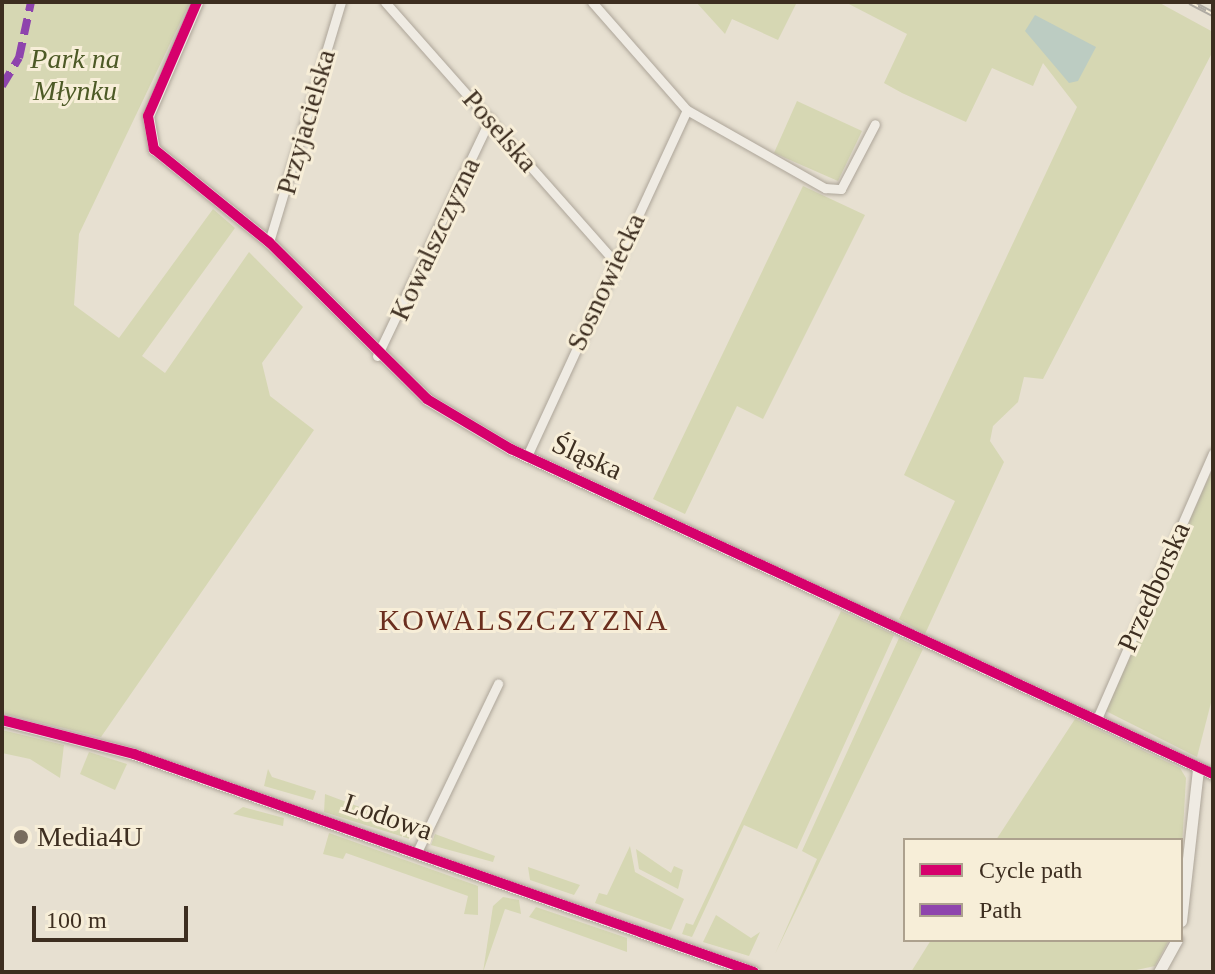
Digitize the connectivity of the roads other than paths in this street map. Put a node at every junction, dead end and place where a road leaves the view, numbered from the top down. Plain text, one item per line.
1 (197, 2) edge
2 (341, 2) edge
3 (385, 2) edge
4 (592, 2) edge
5 (687, 110) junction
6 (490, 119) junction
7 (875, 124) dead end
8 (269, 242) junction
9 (614, 261) junction
10 (377, 356) junction
11 (1213, 453) edge
12 (527, 456) junction
13 (498, 684) dead end
14 (2, 720) edge
15 (1096, 721) junction
16 (1198, 769) junction
17 (1213, 774) edge
18 (417, 852) junction
19 (1183, 903) edge
20 (1176, 942) edge
21 (754, 972) edge
22 (1159, 972) edge

1 - 8 street, Śląska
2 - 8 street, Przyjacielska
3 - 6 street, Poselska
4 - 5 street
5 - 7 street
5 - 9 street, Sosnowiecka
6 - 9 street, Poselska
6 - 10 street, Kowalszczyzna
8 - 10 street, Śląska
9 - 12 street, Sosnowiecka
10 - 12 street, Śląska
11 - 15 street, Przedborska
12 - 15 street, Śląska
13 - 18 street
14 - 18 street, Lodowa
15 - 16 street, Śląska
16 - 17 street, Śląska
16 - 19 street
18 - 21 street, Lodowa
20 - 22 street

